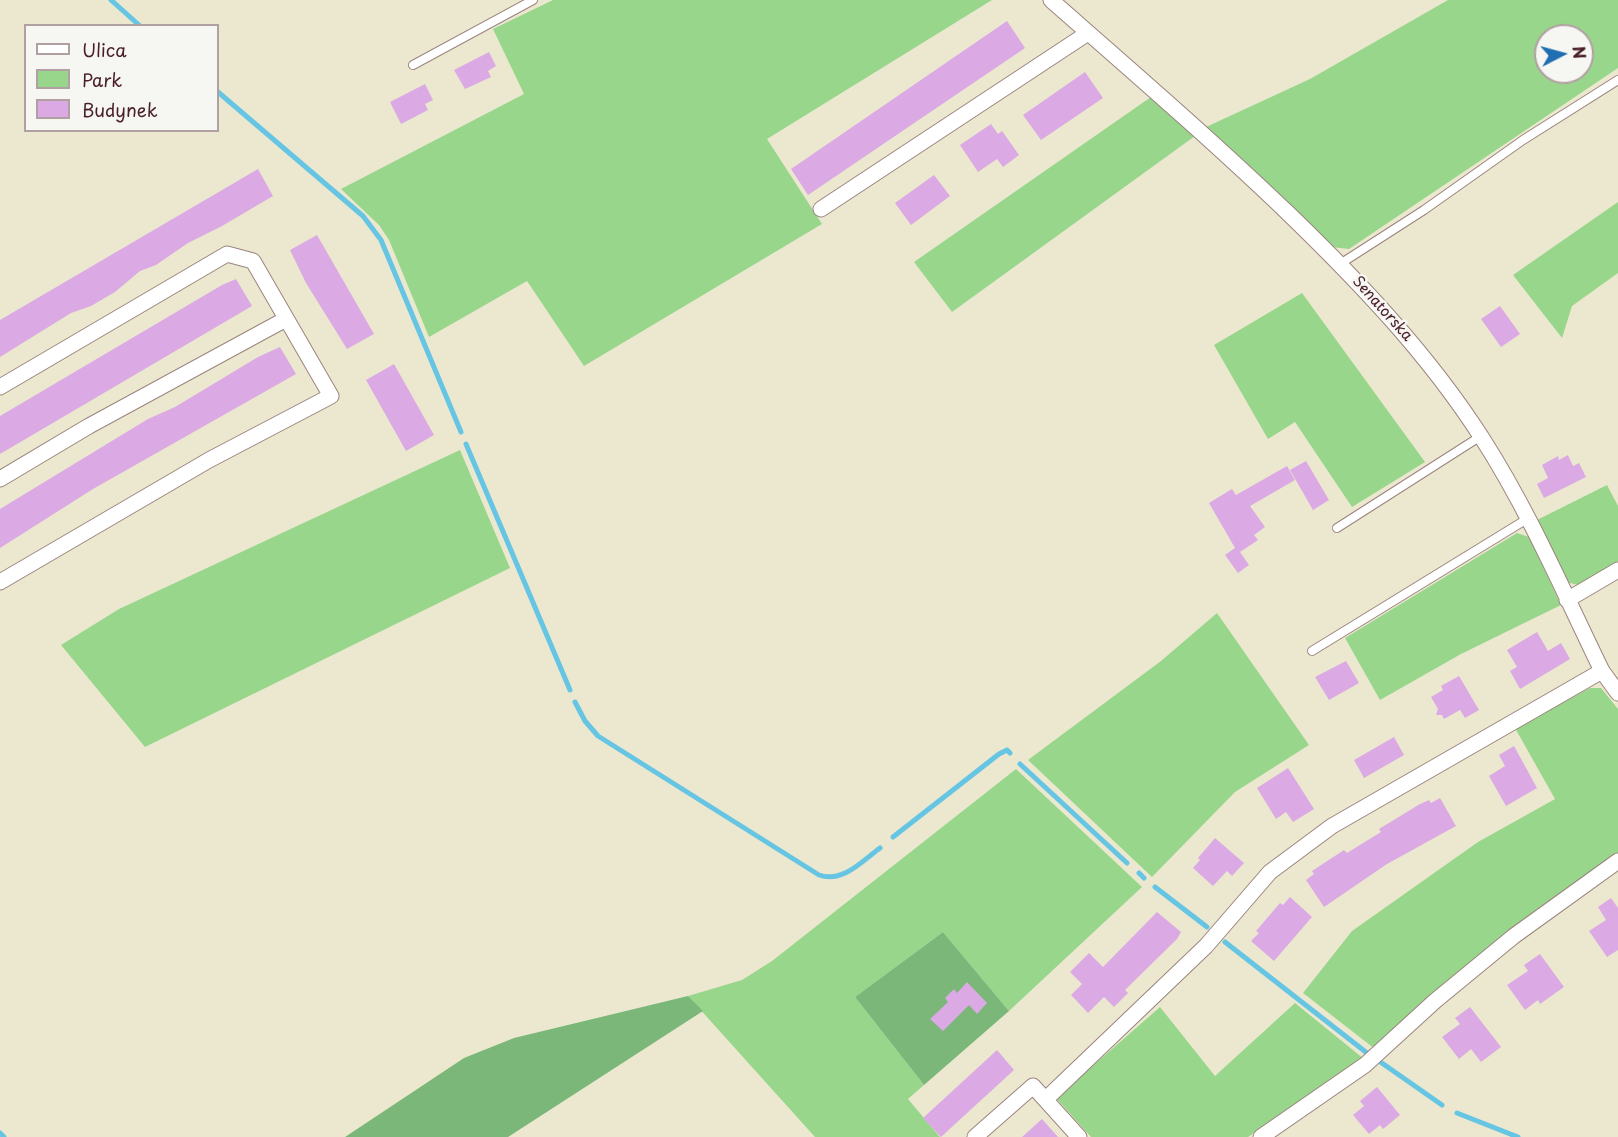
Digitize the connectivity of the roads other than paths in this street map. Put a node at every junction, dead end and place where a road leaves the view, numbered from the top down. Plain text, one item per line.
1 (533, 0) edge
2 (1051, 0) edge
3 (1088, 33) junction
4 (413, 65) dead end
5 (1618, 80) edge
6 (821, 209) dead end
7 (1340, 264) junction
8 (285, 319) junction
9 (0, 387) edge
10 (1481, 436) junction
11 (0, 479) edge
12 (1527, 519) junction
13 (1337, 528) dead end
14 (1618, 570) edge
15 (0, 582) edge
16 (1567, 600) junction
17 (1312, 651) dead end
18 (1602, 671) junction
19 (1618, 693) edge
20 (1618, 861) edge
21 (1046, 1099) junction
22 (975, 1137) edge
23 (1079, 1137) edge
24 (1261, 1137) edge

1 - 4 lane
2 - 3 street, Senatorska
3 - 6 street
3 - 7 street, Senatorska
5 - 7 lane
7 - 10 street, Senatorska
8 - 9 street
8 - 11 street
8 - 15 street
10 - 12 street, Senatorska
10 - 13 lane
12 - 16 street, Senatorska
12 - 17 lane
14 - 16 street
16 - 18 street, Senatorska
18 - 19 street, Senatorska
18 - 21 street
20 - 24 street
21 - 22 street
21 - 23 street

